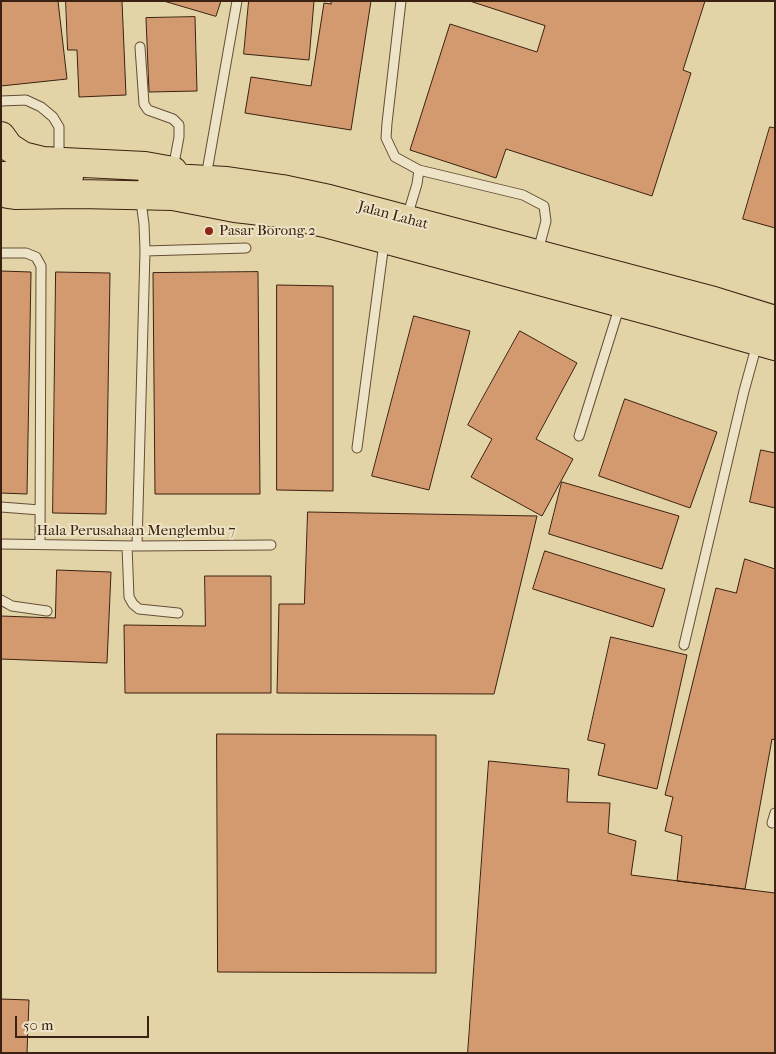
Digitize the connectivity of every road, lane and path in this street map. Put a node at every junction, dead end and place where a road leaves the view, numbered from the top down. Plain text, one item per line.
1 (237, 1) edge
2 (401, 1) edge
3 (140, 47) dead end
4 (1, 101) edge
5 (1, 136) edge
6 (58, 162) junction
7 (419, 170) junction
8 (172, 171) junction
9 (1, 176) edge
10 (216, 179) junction
11 (1, 190) edge
12 (235, 208) junction
13 (1, 209) edge
14 (142, 209) junction
15 (406, 220) junction
16 (385, 239) junction
17 (246, 248) dead end
18 (145, 251) junction
19 (1, 253) edge
20 (537, 254) junction
21 (621, 303) junction
22 (775, 320) edge
23 (766, 344) edge
24 (579, 436) dead end
25 (357, 448) dead end
26 (1, 508) edge
27 (40, 510) junction
28 (1, 544) edge
29 (40, 544) junction
30 (271, 545) dead end
31 (127, 546) junction
32 (137, 546) junction
33 (1, 600) edge
34 (47, 611) dead end
35 (178, 613) dead end
36 (684, 644) dead end
37 (775, 813) edge
38 (772, 823) dead end

1 - 10 lane
2 - 7 lane
3 - 8 lane
4 - 6 lane
5 - 6 main road
6 - 8 main road
7 - 15 lane
7 - 20 lane
8 - 10 main road
9 - 10 main road, Jalan Lahat
10 - 15 main road, Jalan Lahat
11 - 12 main road
12 - 14 main road
12 - 16 main road
13 - 14 main road
14 - 18 lane
15 - 20 main road, Jalan Lahat
16 - 21 main road
16 - 25 lane
17 - 18 lane
18 - 32 lane
19 - 27 lane
20 - 22 main road, Jalan Lahat
21 - 23 main road
21 - 24 lane
23 - 36 lane
26 - 27 lane
27 - 29 lane
28 - 29 lane, Hala Perusahaan Menglembu 7
29 - 31 lane, Hala Perusahaan Menglembu 7
30 - 32 lane, Hala Perusahaan Menglembu 7
31 - 32 lane, Hala Perusahaan Menglembu 7
31 - 35 lane
33 - 34 lane
37 - 38 lane

